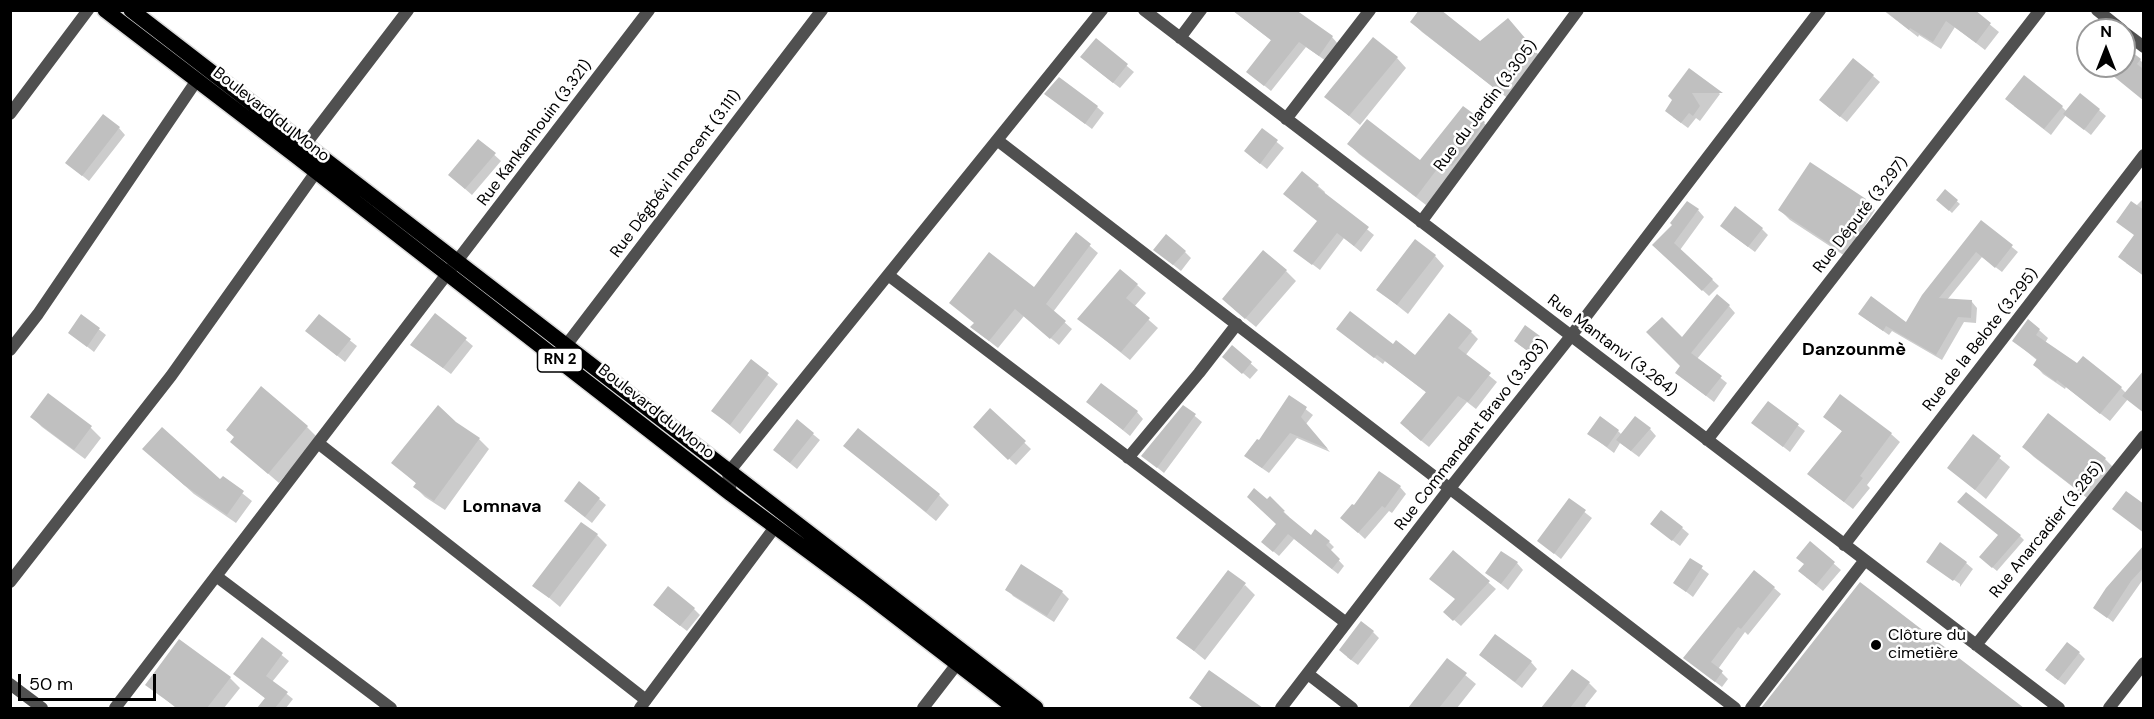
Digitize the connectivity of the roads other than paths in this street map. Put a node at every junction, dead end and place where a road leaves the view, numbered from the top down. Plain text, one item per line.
1 (88, 10) edge
2 (105, 10) edge
3 (131, 10) edge
4 (408, 10) edge
5 (649, 10) edge
6 (822, 10) edge
7 (1102, 10) edge
8 (1144, 10) edge
9 (1201, 10) edge
10 (1370, 10) edge
11 (1578, 10) edge
12 (1820, 10) edge
13 (2040, 10) edge
14 (1180, 38) junction
15 (197, 80) junction
16 (10, 114) edge
17 (1286, 119) junction
18 (998, 140) junction
19 (300, 151) junction
20 (2144, 155) edge
21 (315, 172) junction
22 (1421, 222) junction
23 (452, 269) junction
24 (888, 275) junction
25 (1237, 324) junction
26 (1571, 336) junction
27 (10, 350) edge
28 (561, 352) junction
29 (1707, 440) junction
30 (2142, 442) edge
31 (318, 444) junction
32 (1128, 458) junction
33 (728, 473) junction
34 (1449, 488) junction
35 (731, 494) junction
36 (775, 527) junction
37 (1844, 545) junction
38 (1865, 560) junction
39 (216, 576) junction
40 (10, 582) edge
41 (1345, 622) junction
42 (1976, 645) junction
43 (2144, 663) edge
44 (957, 664) junction
45 (1308, 674) junction
46 (10, 684) edge
47 (643, 704) edge
48 (42, 708) edge
49 (115, 708) edge
50 (391, 708) edge
51 (923, 708) edge
52 (1015, 708) edge
53 (1036, 708) edge
54 (1281, 708) edge
55 (1352, 708) edge
56 (1735, 708) edge
57 (1751, 708) edge
58 (2059, 708) edge
59 (2109, 708) edge

1 - 16 street
2 - 15 main road, Boulevard du Mono / RN 2
3 - 19 main road, Boulevard du Mono / RN 2
4 - 19 street
5 - 23 street, Rue Kankanhouin (3.321)
6 - 28 street, Rue Dégbévi Innocent (3.111)
7 - 18 street
8 - 14 street, Rue Mantanvi (3.264)
9 - 14 street
10 - 17 street
11 - 22 street, Rue du Jardin (3.305)
12 - 26 street, Rue Commandant Bravo (3.303)
13 - 29 street, Rue Député (3.297)
14 - 17 street, Rue Mantanvi (3.264)
15 - 19 main road, Boulevard du Mono / RN 2
15 - 27 street
17 - 22 street, Rue Mantanvi (3.264)
18 - 24 street
18 - 25 street
19 - 21 main road, Boulevard du Mono / RN 2
19 - 23 main road, Boulevard du Mono / RN 2
20 - 37 street, Rue de la Belote (3.295)
21 - 23 main road, Boulevard du Mono / RN 2
21 - 40 street
22 - 26 street, Rue Mantanvi (3.264)
23 - 28 main road, Boulevard du Mono / RN 2
23 - 31 street, Rue Kankanhouin (3.321)
24 - 32 street
24 - 33 street
25 - 32 street
25 - 34 street
26 - 29 street, Rue Mantanvi (3.264)
26 - 34 street, Rue Commandant Bravo (3.303)
28 - 33 main road, Boulevard du Mono / RN 2
28 - 35 main road, Boulevard du Mono / RN 2
29 - 37 street, Rue Mantanvi (3.264)
30 - 42 street, Rue Anarcadier (3.285)
31 - 39 street, Rue Kankanhouin (3.321)
31 - 47 street
32 - 41 street
33 - 35 street
33 - 53 main road, Boulevard du Mono / RN 2
34 - 41 street, Rue Commandant Bravo (3.303)
34 - 56 street
35 - 36 main road, Boulevard du Mono / RN 2
36 - 44 main road, Boulevard du Mono / RN 2
36 - 47 street
37 - 38 street, Rue Mantanvi (3.264)
38 - 42 street, Rue Mantanvi (3.264)
38 - 57 street
39 - 49 street, Rue Kankanhouin (3.321)
39 - 50 street
41 - 45 street, Rue Commandant Bravo (3.303)
42 - 58 street, Rue Mantanvi (3.264)
43 - 59 street
44 - 51 street
44 - 52 main road, Boulevard du Mono / RN 2
45 - 54 street, Rue Commandant Bravo (3.303)
45 - 55 street
46 - 48 street

